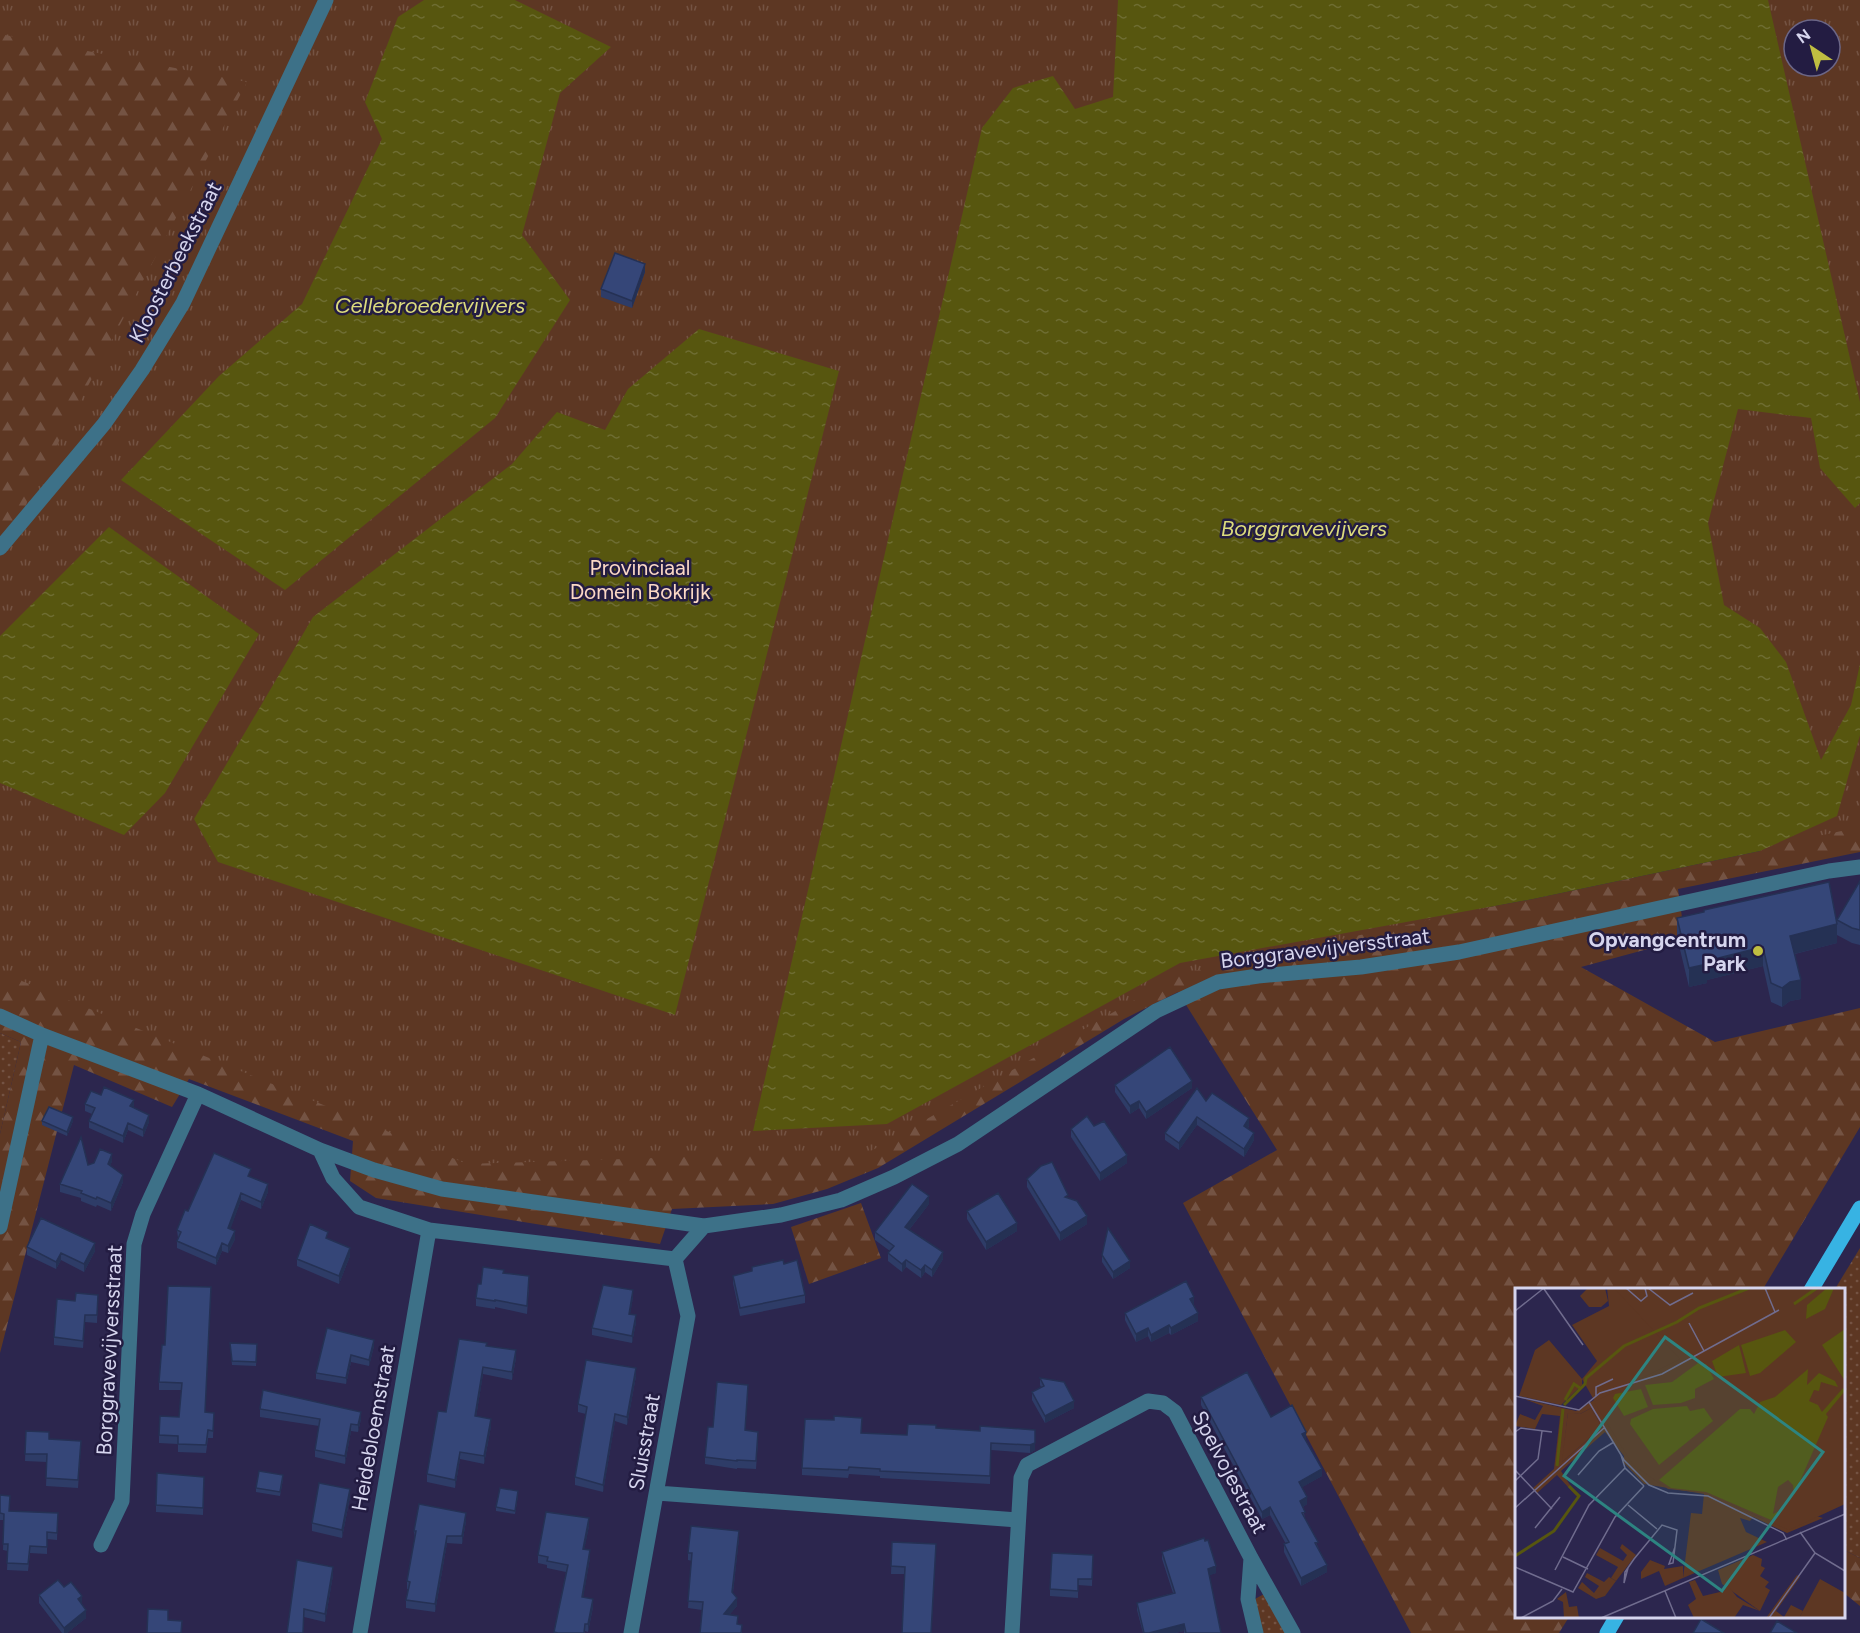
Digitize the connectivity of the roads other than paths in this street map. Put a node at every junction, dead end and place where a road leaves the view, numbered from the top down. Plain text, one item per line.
1 (326, 0) edge
2 (0, 548) edge
3 (1860, 867) edge
4 (0, 1016) edge
5 (42, 1035) junction
6 (198, 1094) junction
7 (320, 1150) junction
8 (1860, 1208) edge
9 (704, 1226) junction
10 (0, 1227) edge
11 (429, 1230) junction
12 (675, 1259) junction
13 (1812, 1288) edge
14 (657, 1492) junction
15 (1018, 1520) junction
16 (101, 1545) dead end
17 (1251, 1558) junction
18 (1616, 1618) edge
19 (360, 1633) edge
20 (631, 1633) edge
21 (1012, 1633) edge
22 (1256, 1633) edge
23 (1293, 1633) edge
24 (1607, 1633) edge

1 - 2 street, Kloosterbeekstraat
3 - 9 street, Borggravevijversstraat
4 - 5 street, Borggravevijversstraat
5 - 6 street, Borggravevijversstraat
5 - 10 street
6 - 7 street, Borggravevijversstraat
6 - 16 street, Borggravevijversstraat
7 - 9 street, Borggravevijversstraat
7 - 11 street
8 - 13 main road
9 - 12 street
11 - 12 street
11 - 19 street, Heidebloemstraat
12 - 14 street, Sluisstraat
14 - 15 street
14 - 20 street, Sluisstraat
15 - 17 street, Spelvojestraat
15 - 21 street, Spelvojestraat
17 - 22 street, Spelvojestraat
17 - 23 street, Spelvojestraat
18 - 24 main road

